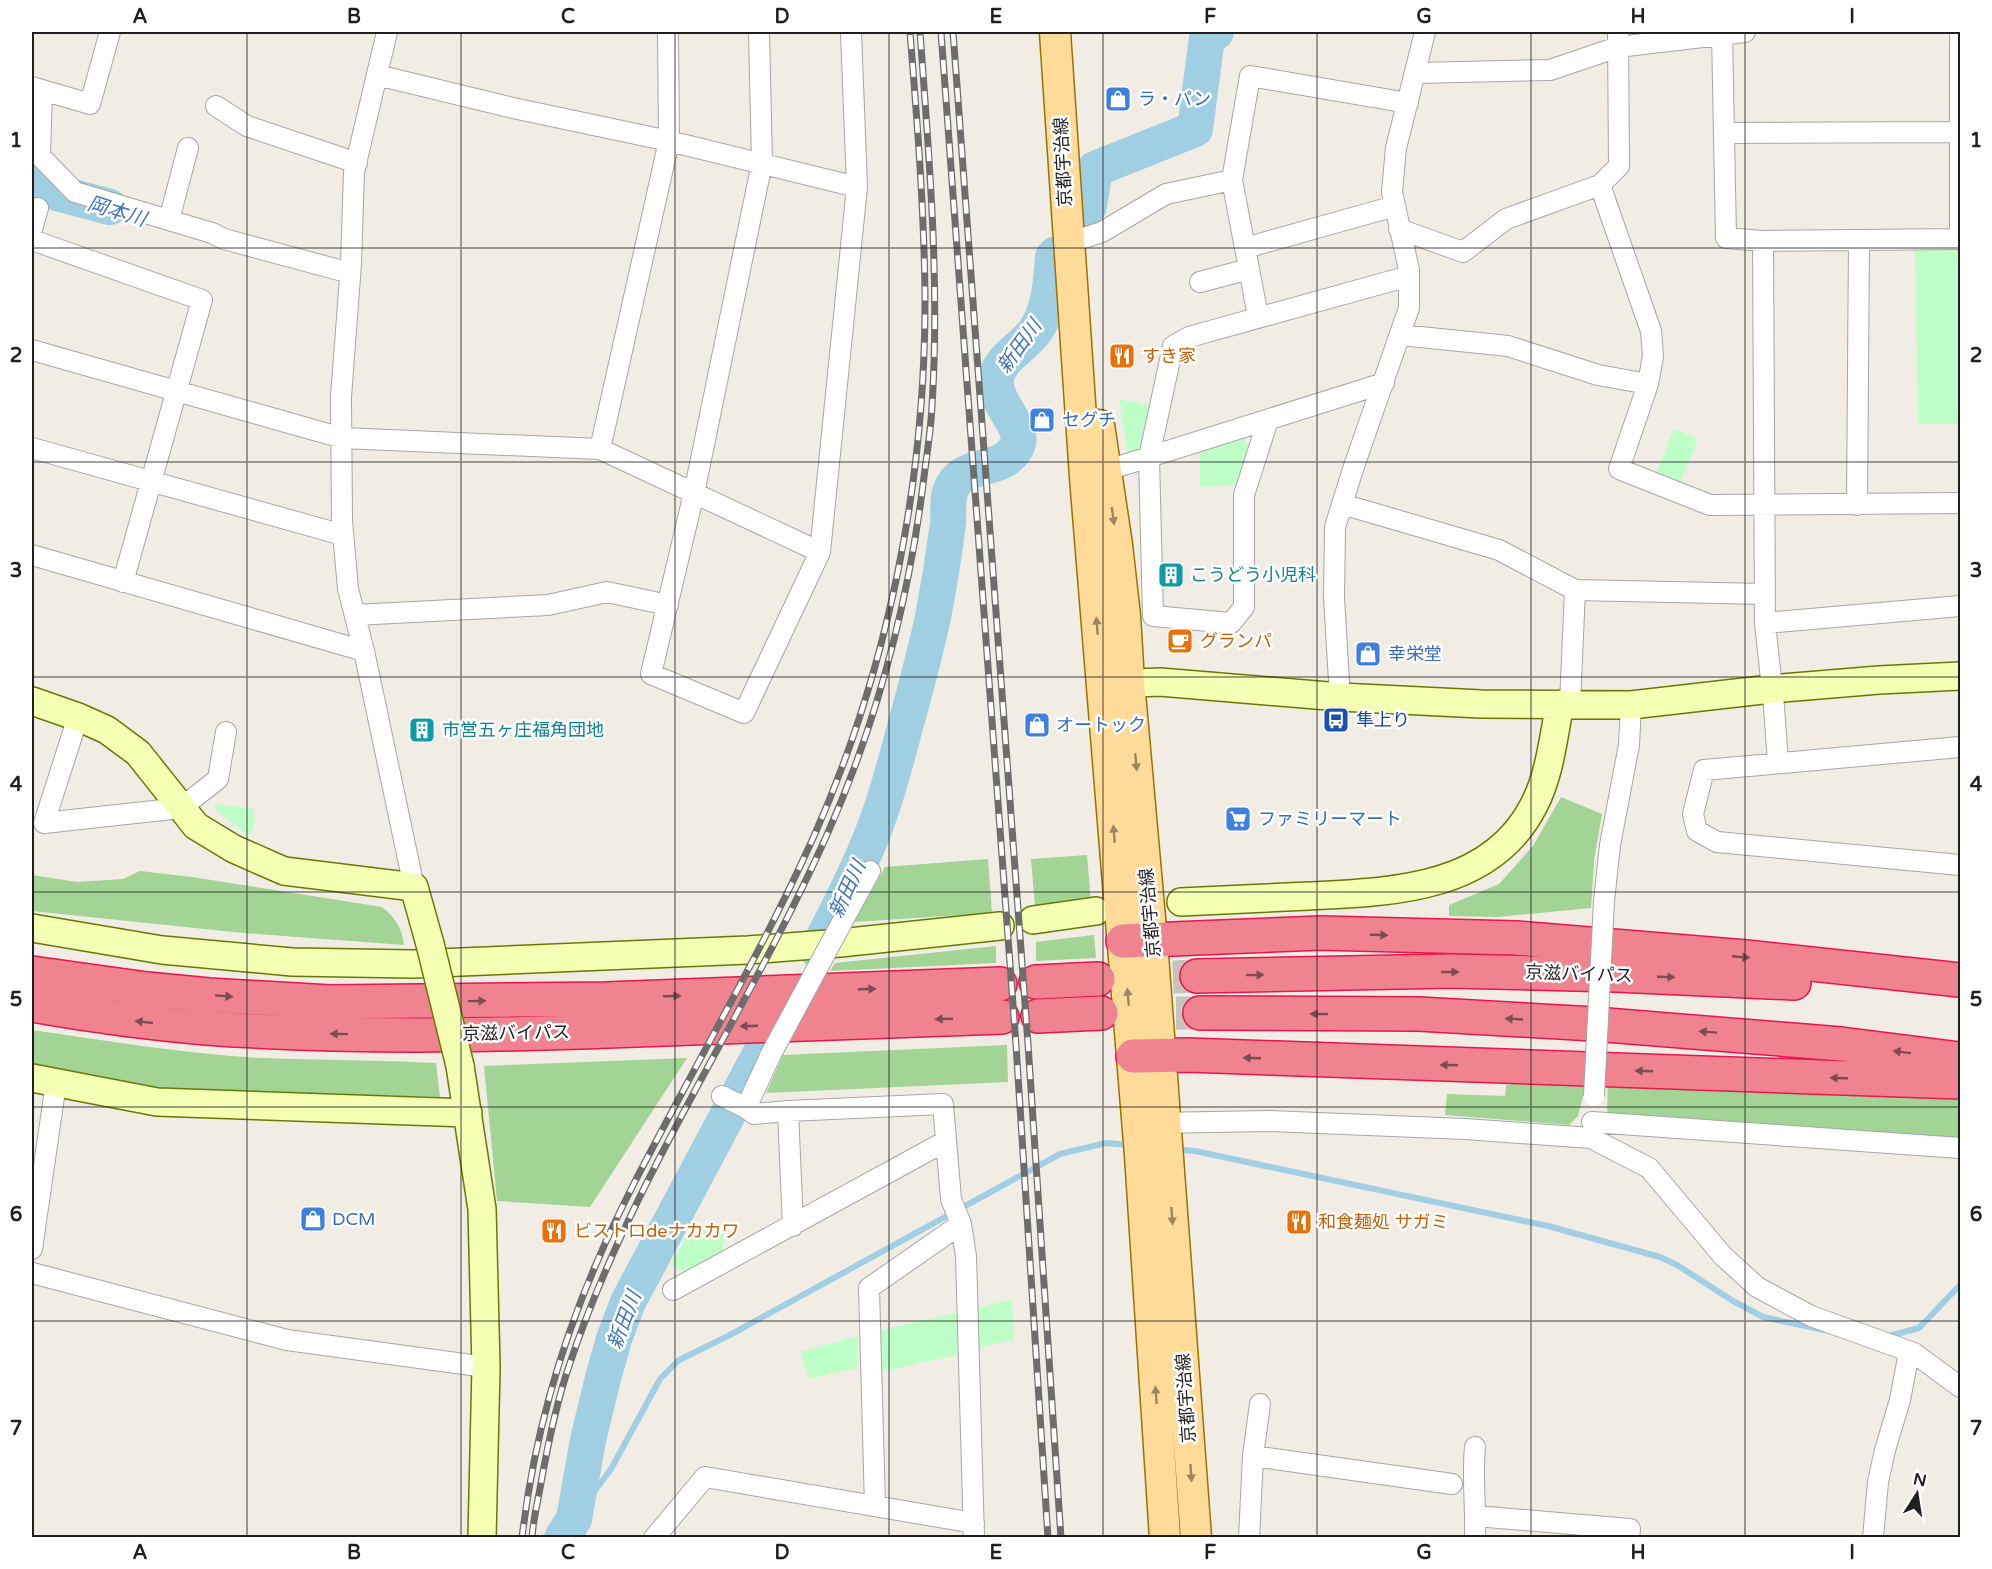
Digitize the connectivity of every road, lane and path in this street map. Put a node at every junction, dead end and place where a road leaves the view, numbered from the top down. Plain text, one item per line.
1 (110, 32) edge
2 (387, 32) edge
3 (668, 32) edge
4 (759, 32) edge
5 (851, 32) edge
6 (1055, 32) edge
7 (1425, 32) edge
8 (1745, 32) edge
9 (1960, 32) edge
10 (1722, 33) edge
11 (1618, 39) edge
12 (1416, 73) junction
13 (377, 75) junction
14 (37, 88) edge
15 (1408, 104) junction
16 (216, 106) dead end
17 (1960, 132) edge
18 (1724, 133) junction
19 (669, 141) junction
20 (188, 148) dead end
21 (357, 163) junction
22 (762, 163) junction
23 (1232, 180) junction
24 (1600, 185) junction
25 (857, 187) junction
26 (1395, 206) junction
27 (38, 208) dead end
28 (169, 220) junction
29 (32, 229) edge
30 (1399, 229) junction
31 (32, 240) edge
32 (1859, 240) junction
33 (1763, 241) junction
34 (1068, 243) junction
35 (1245, 248) junction
36 (1249, 269) junction
37 (350, 273) junction
38 (1409, 276) junction
39 (1200, 282) dead end
40 (1258, 316) junction
41 (1401, 335) junction
42 (32, 350) edge
43 (1384, 383) junction
44 (1648, 384) junction
45 (176, 391) junction
46 (1268, 420) junction
47 (342, 438) junction
48 (32, 448) edge
49 (600, 449) junction
50 (1149, 457) junction
51 (1095, 474) junction
52 (151, 481) junction
53 (694, 493) junction
54 (1960, 503) edge
55 (1342, 504) junction
56 (1857, 505) junction
57 (1764, 506) junction
58 (344, 536) junction
59 (820, 552) junction
60 (32, 555) edge
61 (123, 582) junction
62 (1575, 590) junction
63 (1765, 594) junction
64 (668, 605) junction
65 (1960, 606) edge
66 (356, 615) junction
67 (1765, 623) junction
68 (364, 651) junction
69 (1960, 676) edge
70 (1116, 683) junction
71 (1771, 689) junction
72 (1340, 697) junction
73 (32, 701) edge
74 (1565, 704) junction
75 (1631, 705) junction
76 (78, 717) junction
77 (226, 732) dead end
78 (1960, 747) edge
79 (1778, 764) junction
80 (181, 808) junction
81 (1960, 865) edge
82 (870, 871) dead end
83 (414, 887) junction
84 (1181, 902) dead end
85 (1096, 911) dead end
86 (1033, 920) dead end
87 (1000, 926) dead end
88 (32, 928) edge
89 (1138, 941) junction
90 (32, 973) edge
91 (1197, 976) tunnel mouth
92 (1098, 980) tunnel mouth
93 (1960, 980) edge
94 (1036, 982) dead end
95 (1000, 984) dead end
96 (1960, 996) edge
97 (32, 1005) edge
98 (1101, 1013) tunnel mouth
99 (1200, 1013) tunnel mouth
100 (1038, 1016) dead end
101 (1002, 1017) dead end
102 (1147, 1056) junction
103 (1960, 1059) edge
104 (44, 1081) edge
105 (1960, 1082) edge
106 (722, 1096) dead end
107 (745, 1107) junction
108 (788, 1111) junction
109 (468, 1113) junction
110 (1592, 1130) junction
111 (1152, 1139) junction
112 (946, 1141) junction
113 (1960, 1148) edge
114 (957, 1213) junction
115 (793, 1226) junction
116 (32, 1249) edge
117 (32, 1274) edge
118 (673, 1290) dead end
119 (1914, 1353) junction
120 (486, 1367) junction
121 (1960, 1387) edge
122 (1260, 1404) dead end
123 (1474, 1448) dead end
124 (1253, 1456) junction
125 (1452, 1483) dead end
126 (875, 1506) junction
127 (1476, 1516) junction
128 (974, 1530) edge
129 (482, 1538) edge
130 (654, 1538) edge
131 (1165, 1538) edge
132 (1196, 1538) edge
133 (1249, 1538) edge
134 (1475, 1538) edge
135 (1629, 1538) edge
136 (1873, 1538) edge

1 - 14 street
2 - 13 street
3 - 19 street
4 - 22 street
5 - 25 street
6 - 34 main road, 京都宇治線
7 - 12 street
8 - 10 street
9 - 17 street
10 - 11 street
10 - 18 street
11 - 12 street
11 - 24 street
12 - 15 street
13 - 19 street
13 - 21 street
14 - 28 street
15 - 23 street
15 - 26 street
16 - 21 street
17 - 18 street
17 - 32 street
18 - 33 street
19 - 22 street
19 - 49 street
20 - 28 street
21 - 37 street
22 - 25 street
22 - 53 street
23 - 34 street
23 - 35 street
24 - 30 street
24 - 44 street
25 - 59 street
26 - 30 street
26 - 35 street
27 - 29 street
28 - 37 street
30 - 38 street
31 - 45 street
32 - 33 street
32 - 56 street
33 - 57 street
34 - 51 main road, 京都宇治線
35 - 36 street
36 - 39 street
36 - 40 street
37 - 47 street
38 - 40 street
38 - 41 street
40 - 50 street
41 - 43 street
41 - 44 street
42 - 45 street
43 - 46 street
43 - 55 street
44 - 57 street
45 - 47 street
45 - 52 street
46 - 50 street
46 - 50 street
47 - 49 street
47 - 58 street
48 - 52 street
49 - 53 street
50 - 51 street
51 - 70 main road, 京都宇治線
52 - 58 street
52 - 61 street
53 - 59 street
53 - 64 street
54 - 56 street
55 - 62 street
55 - 72 street
56 - 57 street
57 - 63 street
58 - 66 street
59 - 64 street
60 - 61 street
61 - 68 street
62 - 63 street
62 - 74 street
63 - 67 street
64 - 66 street
65 - 67 street
66 - 68 street
67 - 71 street
68 - 83 street
69 - 71 street
70 - 72 street
70 - 89 main road, 京都宇治線
71 - 75 street
71 - 79 street
72 - 74 street
73 - 76 street
74 - 75 street
74 - 84 street
75 - 110 street, bridge
76 - 80 street
76 - 80 street
77 - 80 street
78 - 79 street
79 - 81 street
80 - 83 street
82 - 107 street, bridge
83 - 109 street, bridge
85 - 86 street
87 - 88 street
89 -> 93 highway
89 - 102 main road, 京都宇治線
90 -> 95 highway, 京滋バイパス
91 -> 96 highway, 京滋バイパス
92 - 94 highway
101 -> 97 highway, 京滋バイパス
98 - 100 highway
103 -> 99 highway
105 -> 102 highway
102 - 111 main road, 京都宇治線
104 - 109 street
104 - 116 street
106 - 107 street
107 - 108 street
108 - 112 street
108 - 115 street
109 - 120 street
110 - 111 street
110 - 113 street
110 - 119 street
131 -> 111 main road, 京都宇治線
111 -> 132 main road, 京都宇治線
112 - 114 street
112 - 115 street
114 - 126 street
114 - 128 street
115 - 118 street
117 - 120 street
119 - 121 street
119 - 136 street
120 - 129 street
122 - 124 street
123 - 127 street
124 - 125 street
124 - 133 street
126 - 128 street
126 - 130 street
127 - 134 street
127 - 135 street

